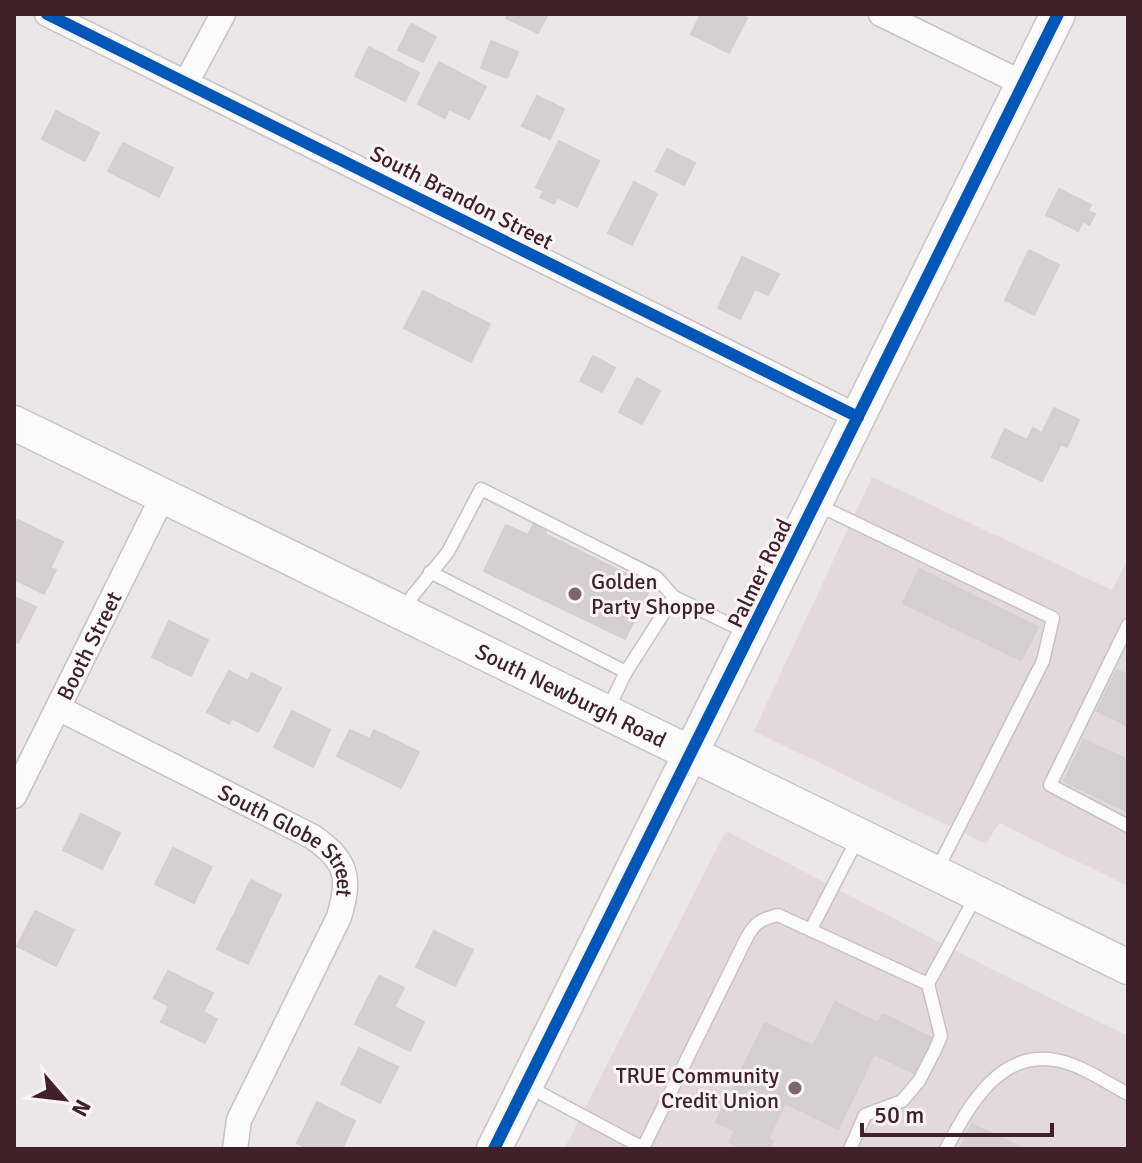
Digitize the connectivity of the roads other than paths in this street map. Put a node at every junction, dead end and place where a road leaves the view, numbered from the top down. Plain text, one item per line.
1 (47, 14) edge
2 (223, 14) edge
3 (881, 14) edge
4 (1058, 14) edge
5 (187, 81) junction
6 (1024, 84) junction
7 (858, 417) junction
8 (14, 423) edge
9 (163, 496) junction
10 (815, 503) junction
11 (430, 572) junction
12 (674, 597) junction
13 (401, 611) junction
14 (1128, 625) edge
15 (751, 635) junction
16 (626, 672) junction
17 (58, 708) junction
18 (606, 712) junction
19 (694, 752) junction
20 (14, 796) edge
21 (1128, 826) edge
22 (860, 834) junction
23 (936, 872) junction
24 (978, 892) junction
25 (811, 929) junction
26 (1128, 967) edge
27 (928, 984) junction
28 (526, 1085) junction
29 (1128, 1094) edge
30 (644, 1148) edge
31 (235, 1149) edge
32 (494, 1149) edge
33 (850, 1149) edge
34 (946, 1149) edge

1 - 5 street, South Brandon Street
2 - 5 street
3 - 6 street
4 - 6 street, Palmer Road
5 - 7 street, South Brandon Street
6 - 7 street, Palmer Road
7 - 10 street, Palmer Road
8 - 9 street, South Newburgh Road
9 - 13 street, South Newburgh Road
9 - 17 street, Booth Street
10 - 15 street, Palmer Road
10 - 23 lane
11 - 12 lane
11 - 13 lane
11 - 16 lane
12 - 15 lane
12 - 16 lane
13 - 18 street, South Newburgh Road
14 - 21 lane
15 - 19 street, Palmer Road
16 - 18 lane
17 - 20 street, Booth Street
17 - 31 street, South Globe Street
18 - 19 street, South Newburgh Road
19 - 22 street, South Newburgh Road
19 - 28 street, Palmer Road
22 - 23 street, South Newburgh Road
22 - 25 lane
23 - 24 street, South Newburgh Road
24 - 26 street, South Newburgh Road
24 - 27 lane
25 - 27 lane
25 - 30 lane
27 - 33 lane
28 - 30 lane
28 - 32 street, Palmer Road
29 - 34 lane

